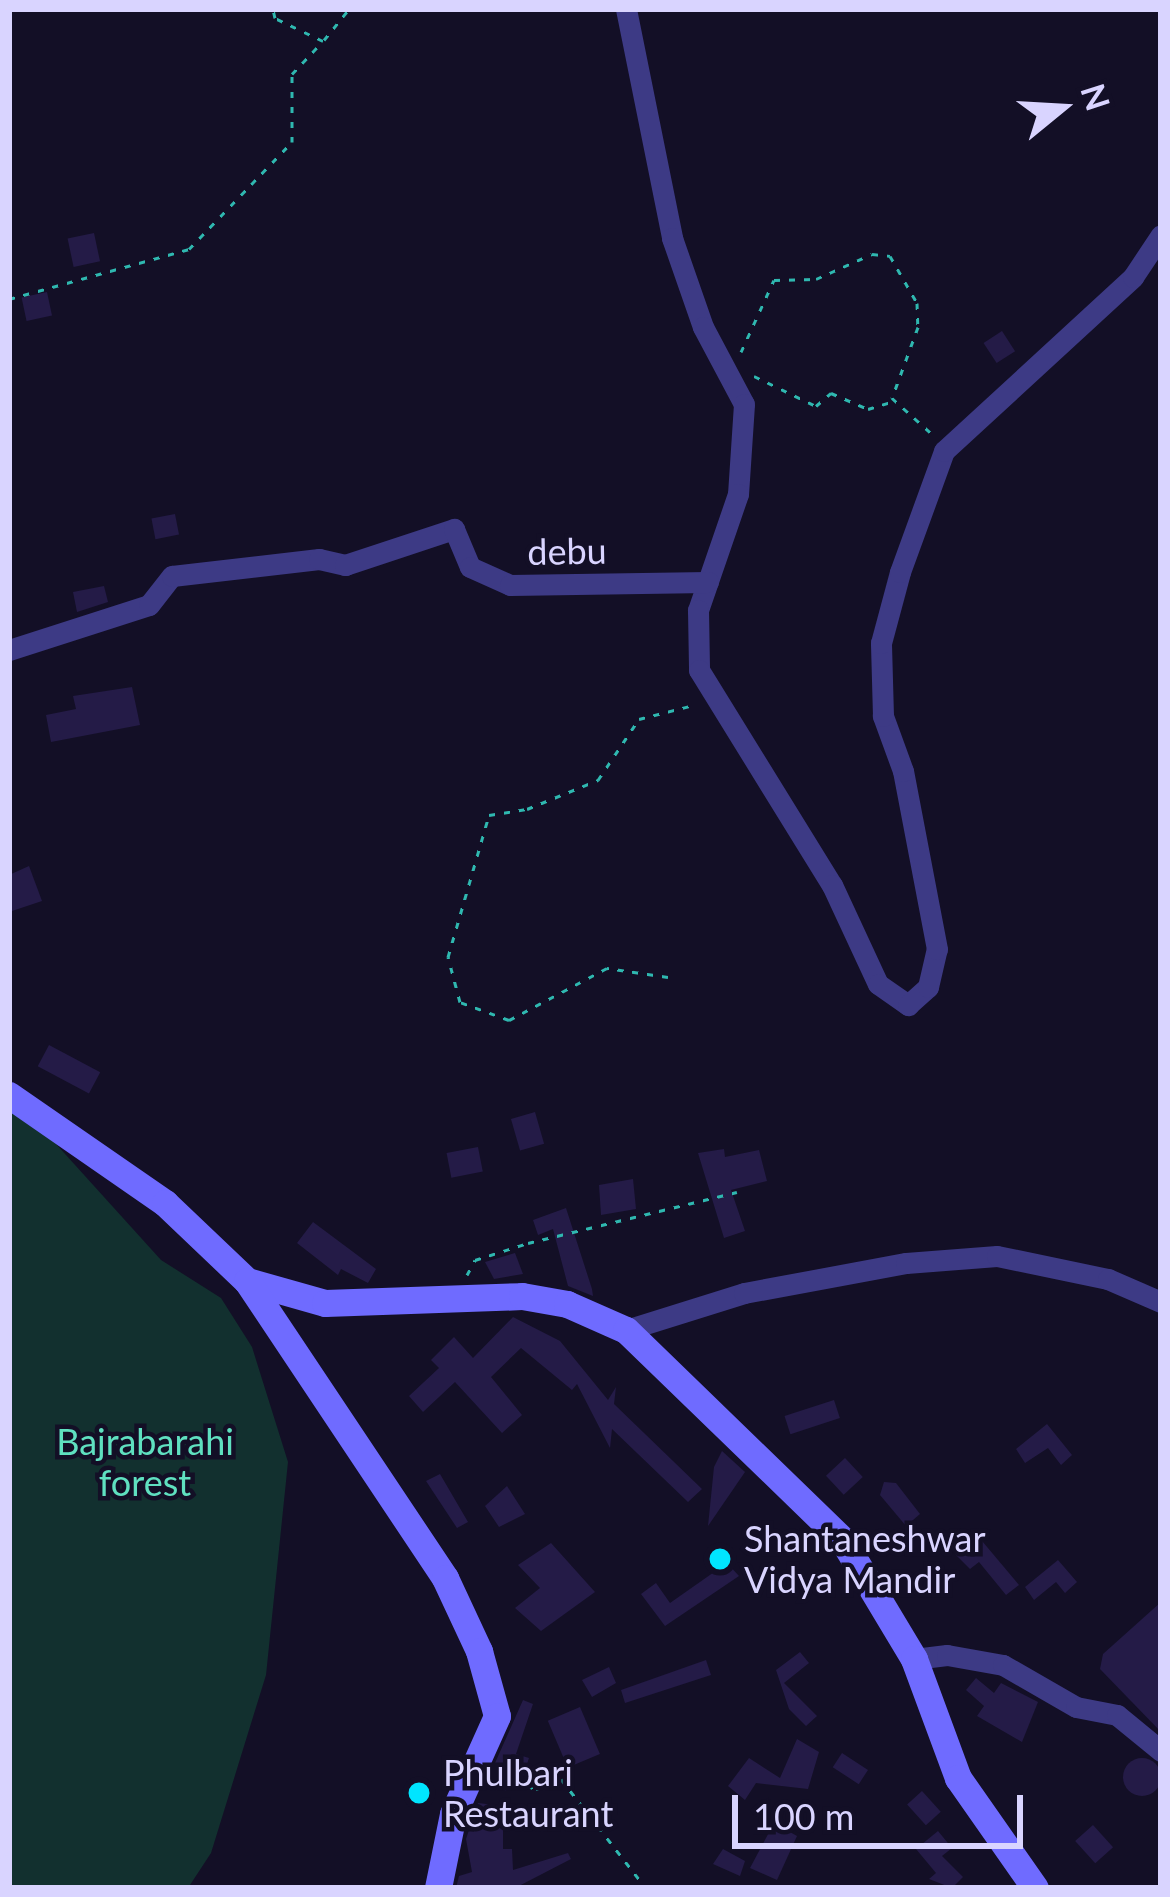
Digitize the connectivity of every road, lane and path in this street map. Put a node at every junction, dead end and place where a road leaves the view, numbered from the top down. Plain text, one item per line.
1 (273, 9) edge
2 (349, 9) edge
3 (626, 9) edge
4 (323, 41) junction
5 (1161, 235) edge
6 (9, 299) edge
7 (730, 365) junction
8 (894, 401) junction
9 (944, 451) junction
10 (708, 582) junction
11 (9, 650) edge
12 (699, 670) junction
13 (668, 976) dead end
14 (9, 1095) edge
15 (737, 1192) dead end
16 (247, 1281) junction
17 (432, 1298) junction
18 (1161, 1302) edge
19 (626, 1330) junction
20 (914, 1659) junction
21 (1158, 1740) edge
22 (476, 1766) junction
23 (437, 1888) edge
24 (646, 1888) edge
25 (1035, 1888) edge

1 - 4 path
2 - 4 path
3 - 7 street
4 - 6 path
5 - 9 street
7 - 8 path
7 - 8 path
7 - 10 street
8 - 9 path
9 - 12 street
10 - 11 street, debu
10 - 12 street
12 - 13 path
14 - 16 street
15 - 17 path
16 - 17 street
16 - 22 street
17 - 19 street
18 - 19 street
19 - 20 street
20 - 21 street
20 - 25 street
22 - 23 street
22 - 24 path

